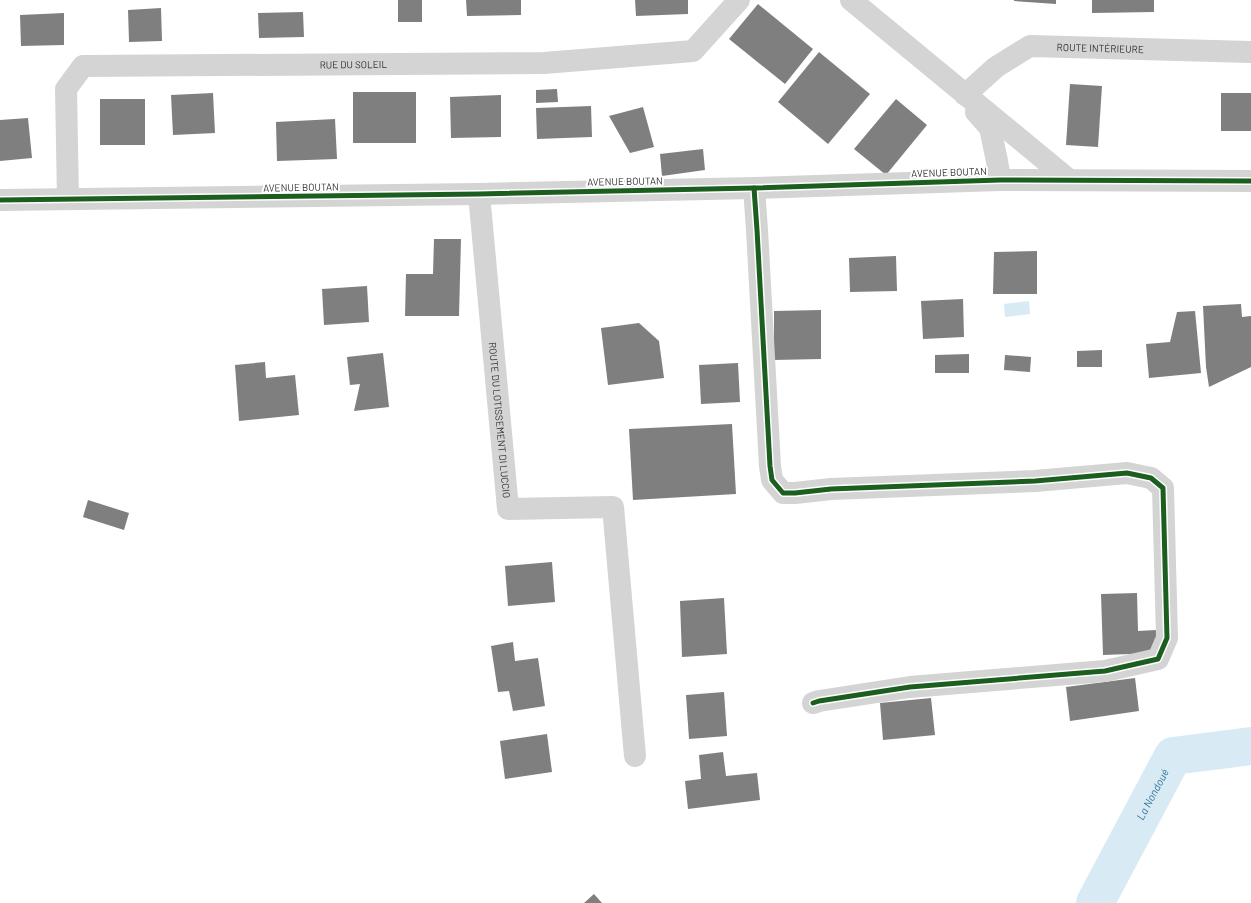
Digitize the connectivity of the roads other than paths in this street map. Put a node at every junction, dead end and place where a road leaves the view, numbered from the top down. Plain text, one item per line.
1 (739, 0) edge
2 (851, 0) edge
3 (1251, 52) edge
4 (961, 91) junction
5 (1068, 179) junction
6 (1000, 180) junction
7 (1251, 181) edge
8 (754, 188) junction
9 (479, 194) junction
10 (68, 199) junction
11 (0, 200) edge
12 (813, 703) dead end
13 (636, 756) dead end

1 - 10 street, RUE DU SOLEIL
2 - 4 street
3 - 4 street, ROUTE INTÉRIEURE
4 - 5 street
4 - 6 street
5 - 6 street, AVENUE BOUTAN
5 - 7 street, AVENUE BOUTAN
6 - 8 street, AVENUE BOUTAN
8 - 9 street, AVENUE BOUTAN
8 - 12 street
9 - 10 street, AVENUE BOUTAN
9 - 13 street, ROUTE DU LOTISSEMENT DI LUCCIO
10 - 11 street, AVENUE BOUTAN

